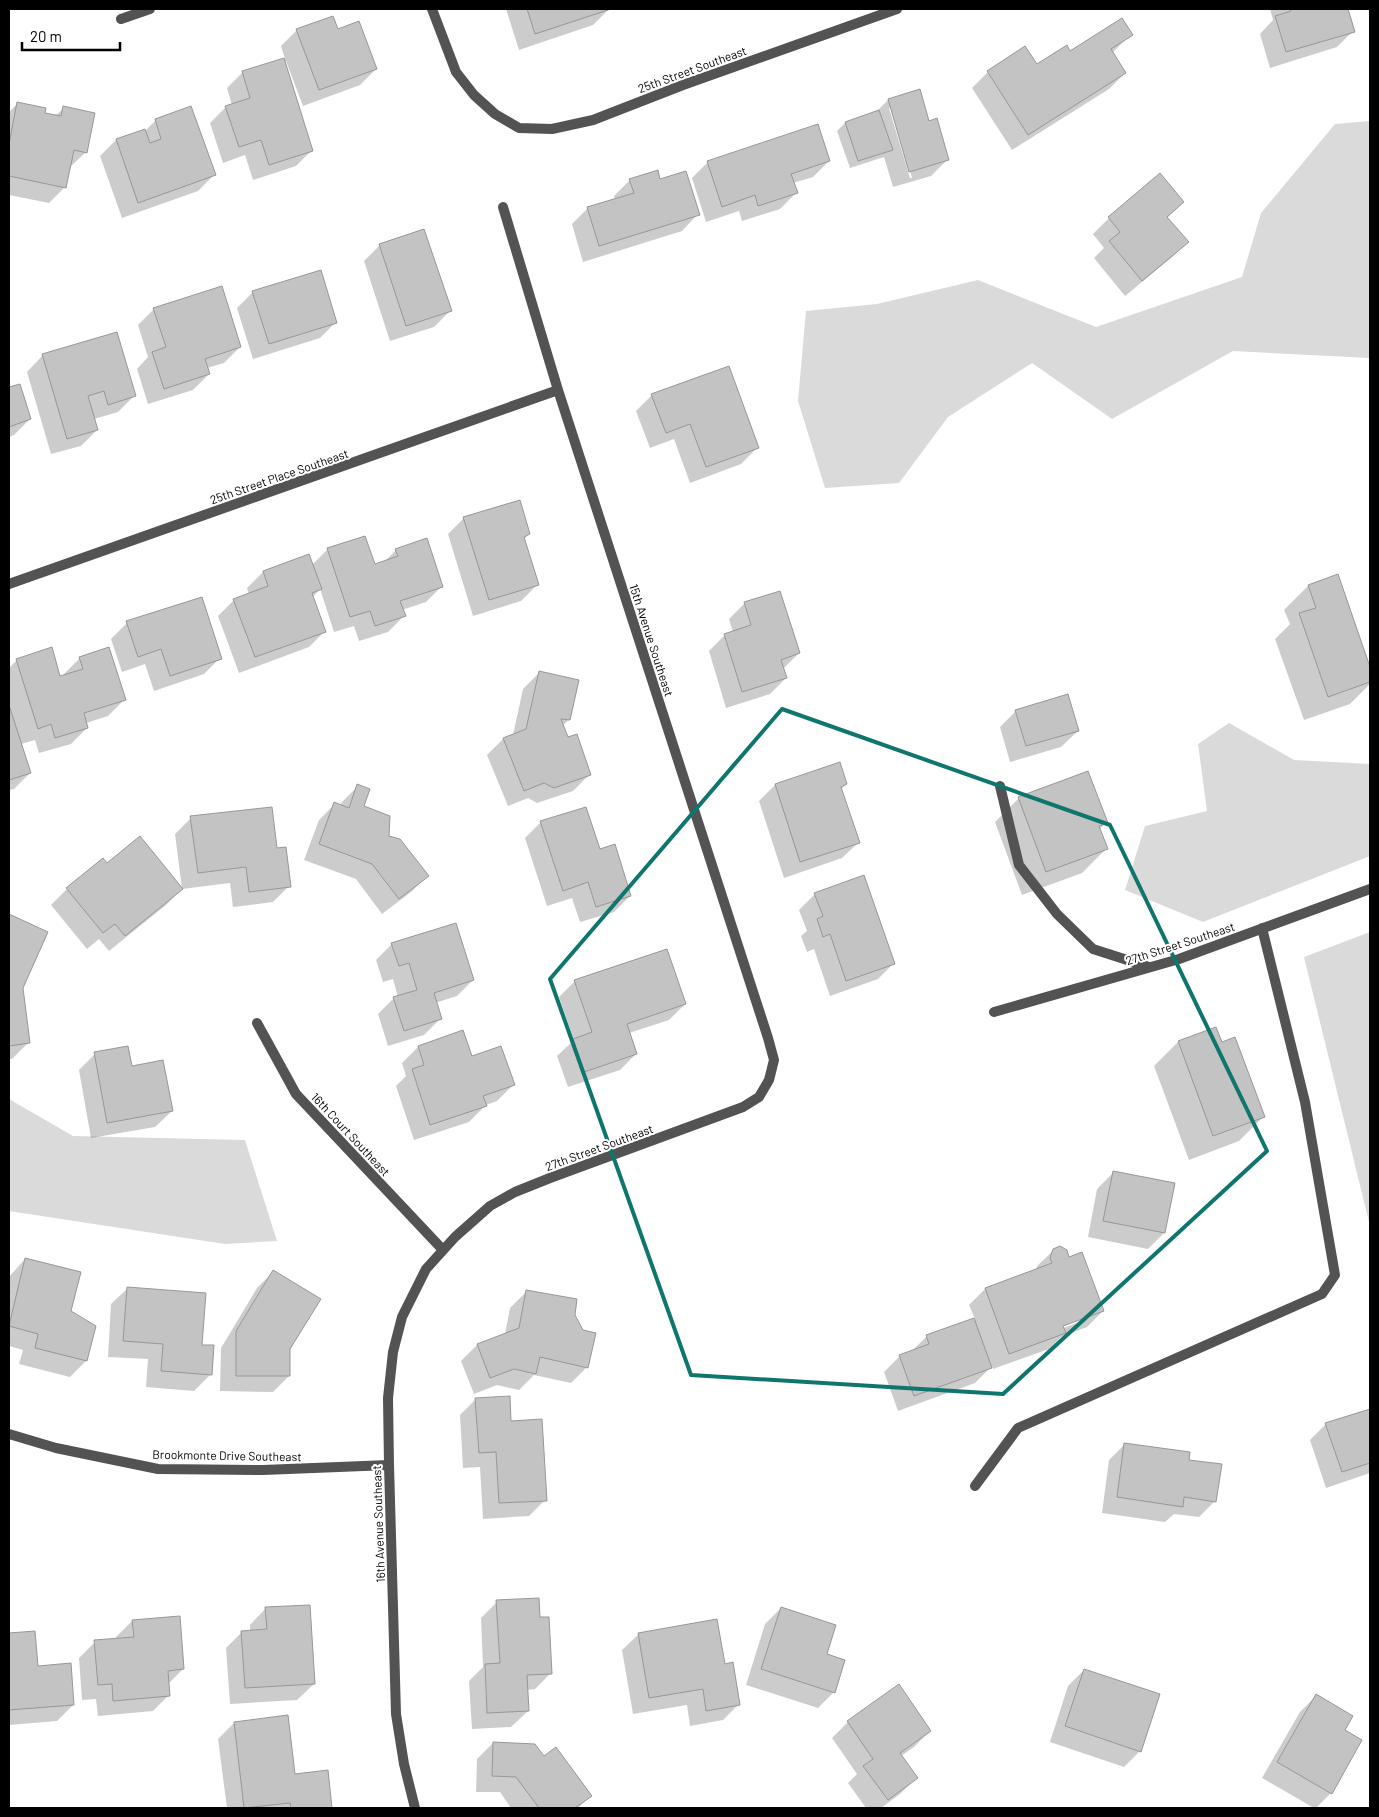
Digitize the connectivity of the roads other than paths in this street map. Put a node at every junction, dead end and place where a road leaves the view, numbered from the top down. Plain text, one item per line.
1 (150, 9) edge
2 (432, 9) edge
3 (898, 9) edge
4 (121, 19) dead end
5 (503, 207) dead end
6 (558, 390) junction
7 (9, 584) edge
8 (1000, 786) dead end
9 (1370, 889) edge
10 (1262, 928) junction
11 (1149, 967) junction
12 (994, 1012) dead end
13 (256, 1023) dead end
14 (769, 1080) joint
15 (443, 1250) junction
16 (9, 1434) edge
17 (389, 1465) junction
18 (975, 1486) dead end
19 (415, 1808) edge

1 - 4 street
2 - 3 street, 25th Street Southeast
5 - 6 street, 15th Avenue Southeast
6 - 7 street, 25th Street Place Southeast
6 - 14 street, 15th Avenue Southeast
8 - 11 street
9 - 10 street, 27th Street Southeast
10 - 11 street, 27th Street Southeast
10 - 18 street
11 - 12 street, 27th Street Southeast
13 - 15 street, 16th Court Southeast
14 - 15 street, 27th Street Southeast
15 - 17 street, 16th Avenue Southeast
16 - 17 street, Brookmonte Drive Southeast
17 - 19 street, 16th Avenue Southeast

